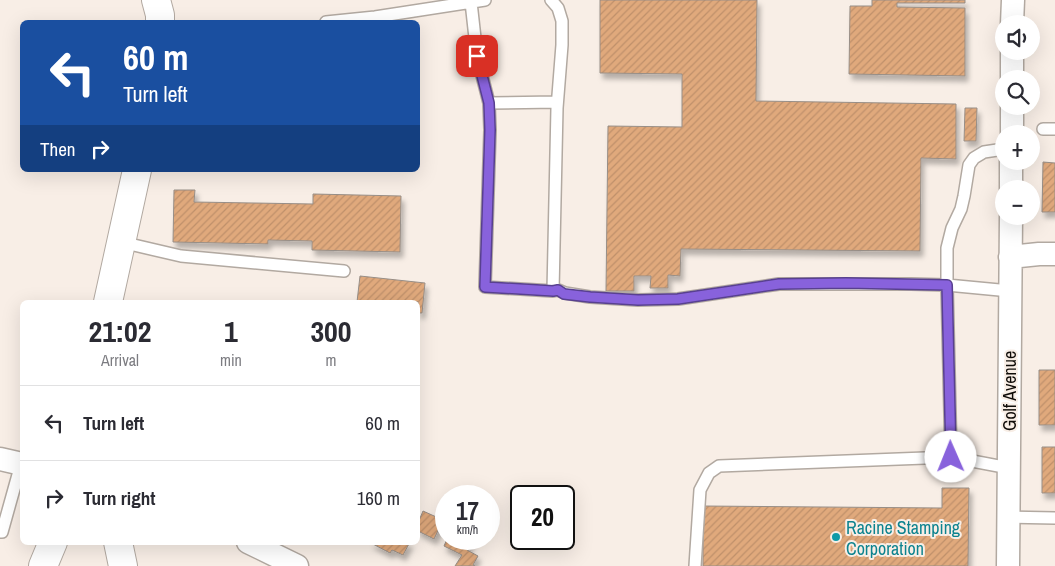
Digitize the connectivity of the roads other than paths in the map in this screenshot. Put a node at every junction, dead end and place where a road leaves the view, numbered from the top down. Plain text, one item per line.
1 (156, 0) edge
2 (485, 0) edge
3 (551, 0) edge
4 (1013, 0) edge
5 (471, 2) junction
6 (1012, 15) edge
7 (160, 20) edge
8 (346, 20) edge
9 (557, 102) junction
10 (489, 103) junction
11 (995, 149) edge
12 (137, 172) edge
13 (1011, 225) edge
14 (121, 242) junction
15 (1055, 254) edge
16 (1010, 257) junction
17 (344, 272) dead end
18 (947, 285) junction
19 (553, 291) junction
20 (1010, 291) junction
21 (108, 300) edge
22 (951, 457) junction
23 (15, 462) edge
24 (1009, 468) junction
25 (1008, 517) junction
26 (1055, 518) edge
27 (0, 532) edge
28 (52, 545) edge
29 (119, 545) edge
30 (254, 545) edge
31 (43, 566) edge
32 (123, 566) edge
33 (297, 566) edge
34 (696, 566) edge
35 (1008, 566) edge

1 - 7 street
2 - 5 lane
3 - 9 lane
4 - 6 street
5 - 8 lane
5 - 10 lane
9 - 10 lane
9 - 19 lane
10 - 19 lane
11 - 18 lane
12 - 14 street
13 - 16 street, Golf Avenue
14 - 17 lane
14 - 21 street
15 - 16 street
16 - 20 street, Golf Avenue
18 - 19 lane
18 - 20 lane
18 - 22 lane
20 - 24 street, Golf Avenue
22 - 24 lane
22 - 34 lane
23 - 27 lane
24 - 25 street, Golf Avenue
25 - 26 lane
25 - 35 street, Golf Avenue
28 - 31 street
29 - 32 street
30 - 33 street

